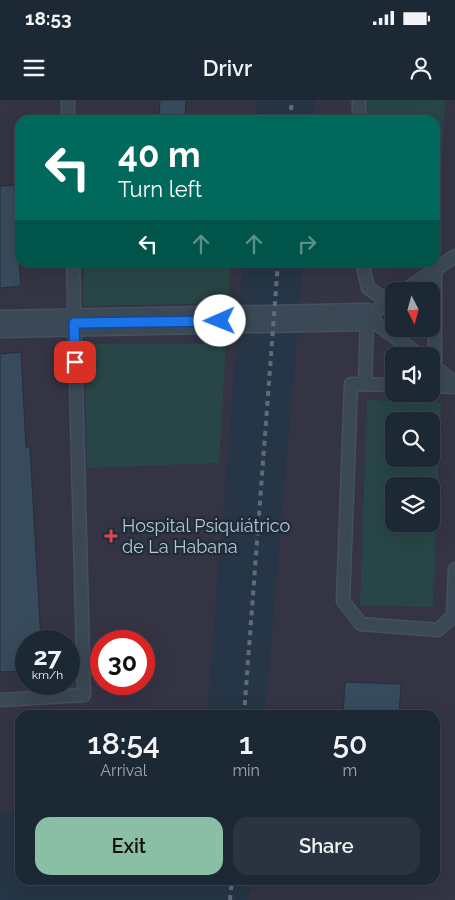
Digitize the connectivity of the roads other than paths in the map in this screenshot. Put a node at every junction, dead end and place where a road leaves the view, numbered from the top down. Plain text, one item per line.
1 (68, 100) edge
2 (359, 100) edge
3 (68, 115) edge
4 (359, 115) edge
5 (455, 256) edge
6 (440, 266) edge
7 (72, 267) edge
8 (363, 267) edge
9 (439, 267) edge
10 (435, 270) junction
11 (417, 282) edge
12 (385, 297) edge
13 (385, 304) edge
14 (367, 318) junction
15 (74, 323) junction
16 (0, 324) edge
17 (408, 347) edge
18 (433, 347) edge
19 (440, 371) edge
20 (455, 383) edge
21 (365, 384) junction
22 (385, 385) edge
23 (440, 386) edge
24 (455, 387) edge
25 (455, 569) edge
26 (0, 700) edge

1 - 3 lane
2 - 4 lane
5 - 6 lane
7 - 15 lane
8 - 12 lane
9 - 10 lane
10 - 11 lane
10 - 18 lane
13 - 14 lane
14 - 15 street
14 - 17 lane
14 - 21 lane
15 - 16 street
15 - 26 lane
19 - 20 lane
21 - 22 lane
21 - 25 lane
23 - 24 lane

